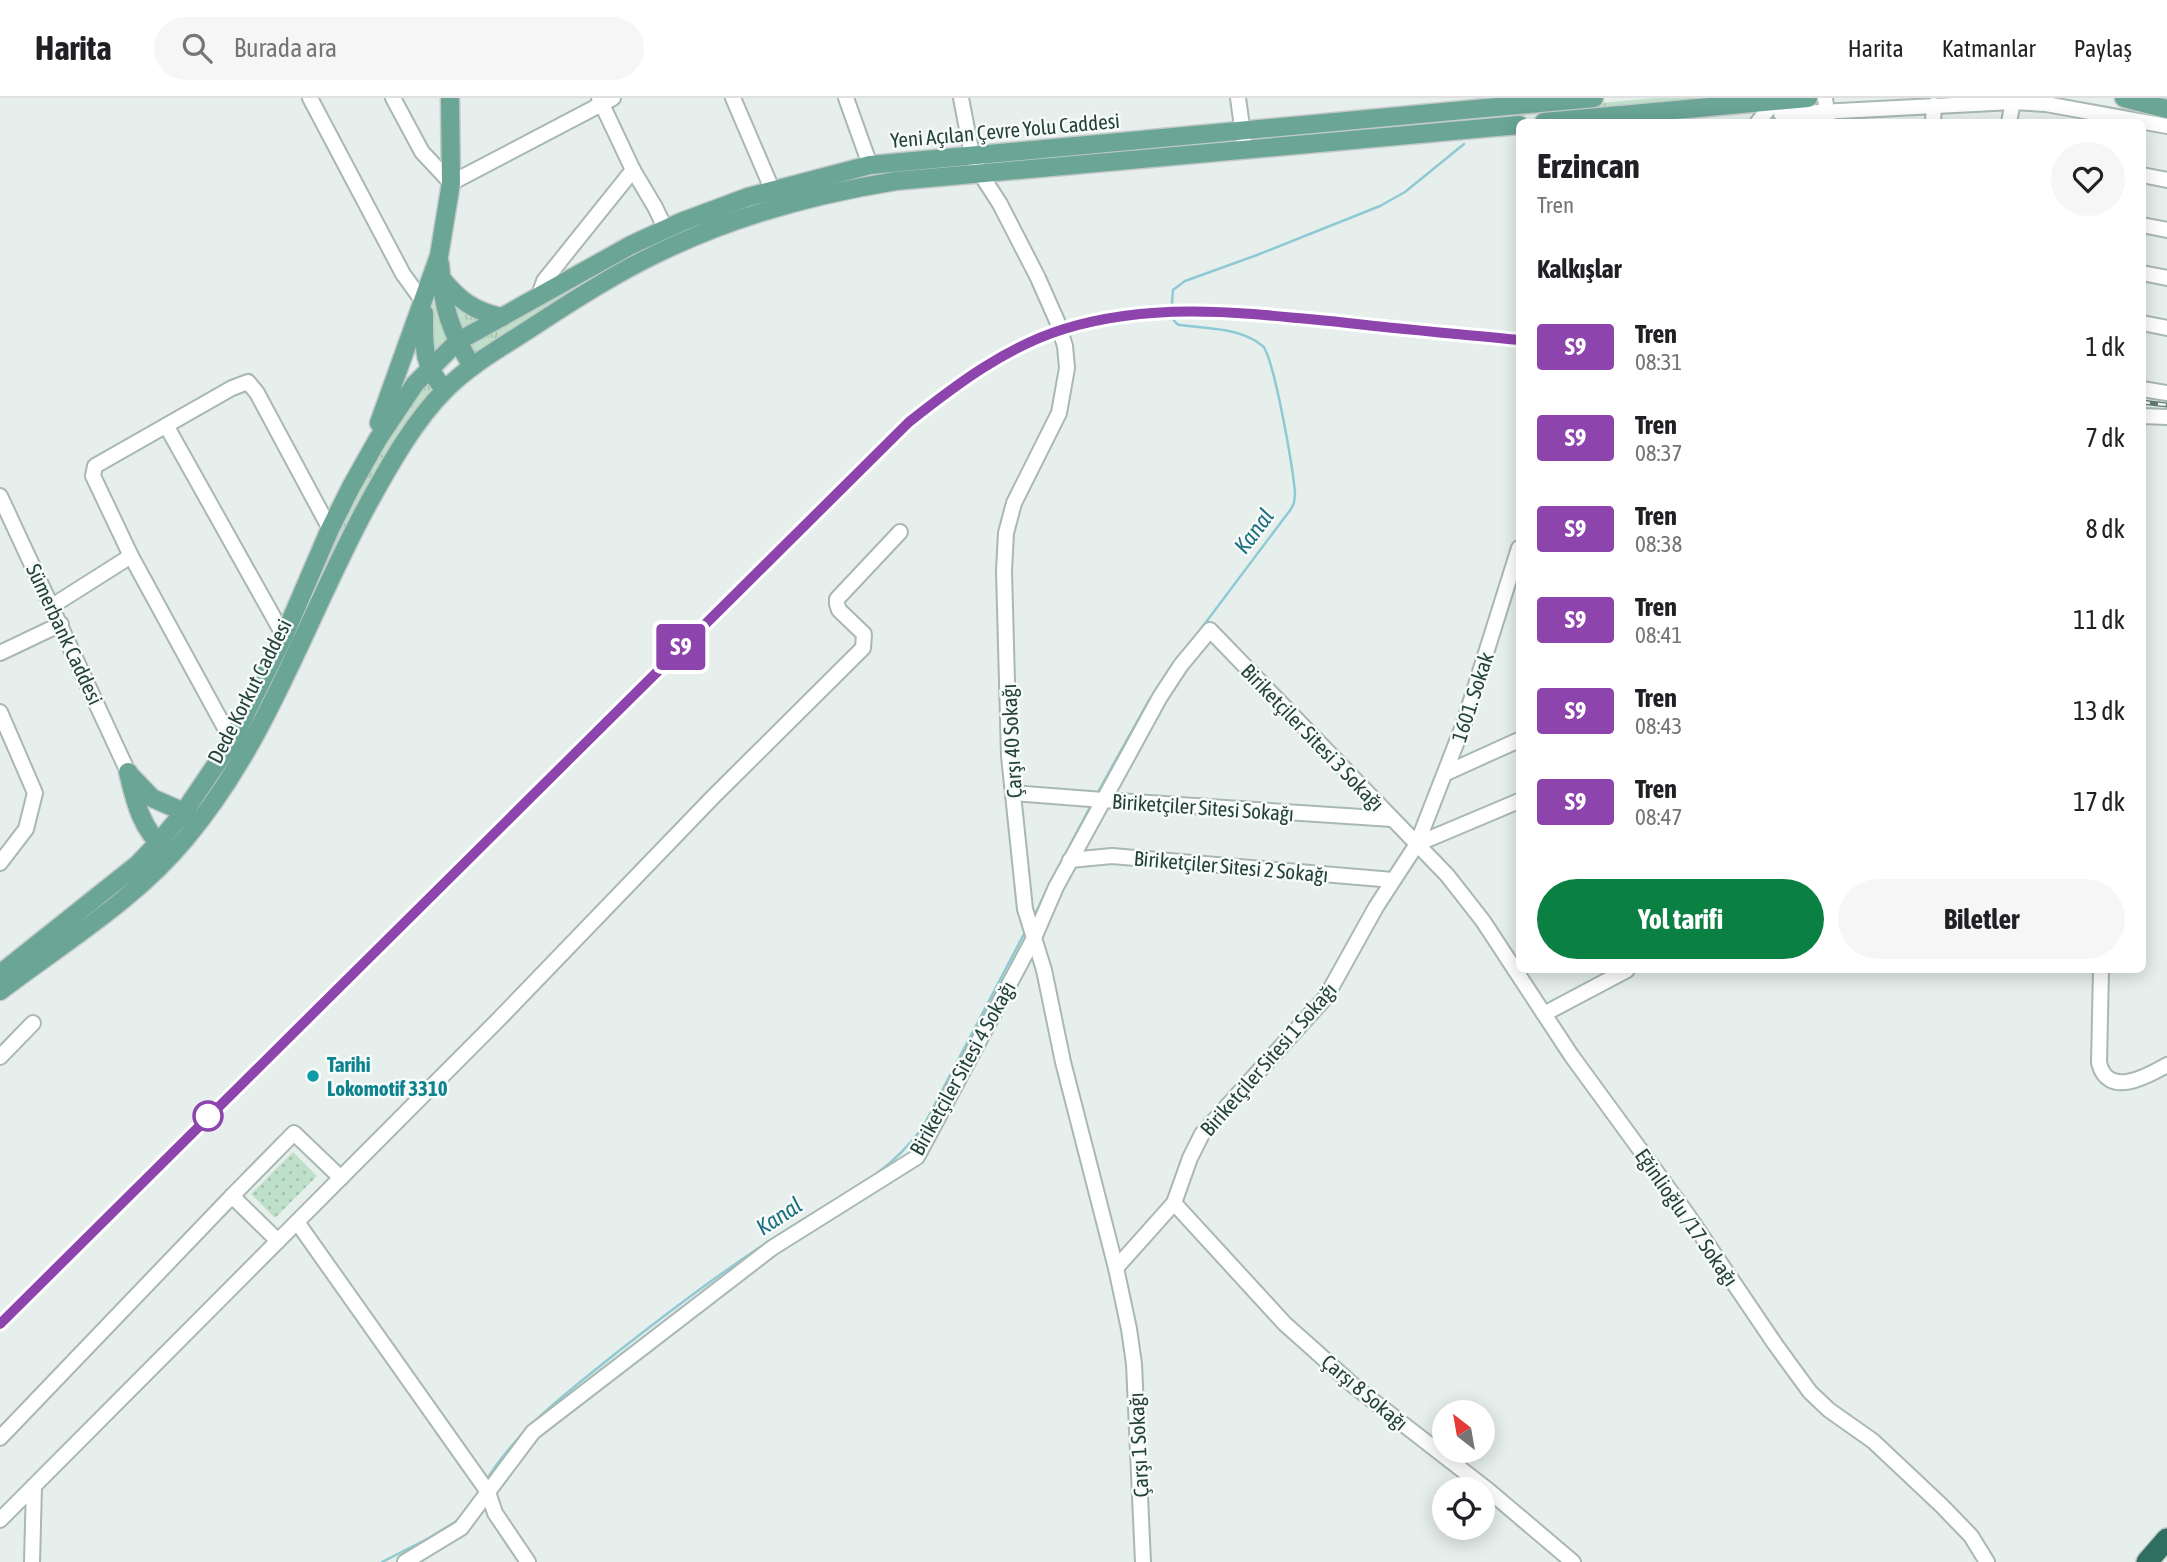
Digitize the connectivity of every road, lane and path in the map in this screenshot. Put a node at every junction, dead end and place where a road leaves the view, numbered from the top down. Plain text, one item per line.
1 (310, 98) edge
2 (393, 98) edge
3 (450, 98) edge
4 (733, 98) edge
5 (846, 98) edge
6 (961, 98) edge
7 (1238, 98) edge
8 (1594, 98) edge
9 (1808, 98) edge
10 (2124, 98) edge
11 (2158, 98) edge
12 (605, 100) edge
13 (2013, 102) junction
14 (1934, 105) junction
15 (2167, 107) edge
16 (1826, 111) edge
17 (1777, 112) edge
18 (1677, 116) edge
19 (2075, 116) edge
20 (1628, 119) edge
21 (1933, 119) edge
22 (2010, 119) edge
23 (2109, 119) edge
24 (2146, 123) edge
25 (1516, 125) edge
26 (2167, 126) edge
27 (1243, 130) junction
28 (1246, 149) junction
29 (972, 155) junction
30 (870, 165) junction
31 (633, 170) junction
32 (980, 173) junction
33 (2146, 176) edge
34 (2167, 180) edge
35 (450, 183) junction
36 (772, 189) junction
37 (2146, 226) edge
38 (665, 228) junction
39 (2167, 230) edge
40 (439, 256) junction
41 (2146, 274) edge
42 (441, 278) junction
43 (2167, 278) edge
44 (538, 298) junction
45 (424, 303) junction
46 (502, 317) junction
47 (2146, 324) edge
48 (2167, 328) edge
49 (457, 342) junction
50 (472, 366) junction
51 (429, 368) junction
52 (445, 390) junction
53 (2146, 390) edge
54 (2167, 393) edge
55 (2146, 416) edge
56 (2167, 417) edge
57 (167, 426) junction
58 (365, 461) junction
59 (0, 496) edge
60 (330, 530) junction
61 (900, 532) dead end
62 (131, 556) junction
63 (1516, 558) edge
64 (52, 606) junction
65 (61, 624) junction
66 (1210, 630) joint
67 (284, 636) junction
68 (0, 653) edge
69 (0, 712) edge
70 (232, 741) junction
71 (1516, 741) edge
72 (128, 772) junction
73 (1446, 773) junction
74 (1013, 793) junction
75 (1103, 800) junction
76 (1516, 802) edge
77 (191, 817) junction
78 (1392, 819) junction
79 (1417, 844) junction
80 (165, 849) junction
81 (1070, 860) junction
82 (0, 863) edge
83 (1393, 880) junction
84 (1034, 938) junction
85 (1516, 972) edge
86 (1517, 973) edge
87 (1621, 973) edge
88 (2101, 973) edge
89 (0, 974) edge
90 (0, 991) edge
91 (1544, 1014) junction
92 (33, 1023) dead end
93 (0, 1057) edge
94 (2167, 1065) edge
95 (341, 1178) junction
96 (232, 1196) junction
97 (1174, 1203) junction
98 (297, 1222) junction
99 (278, 1241) junction
100 (1116, 1268) junction
101 (1129, 1329) joint
102 (0, 1438) edge
103 (34, 1486) junction
104 (488, 1492) junction
105 (0, 1520) edge
106 (2167, 1539) edge
107 (32, 1562) edge
108 (405, 1562) edge
109 (528, 1562) edge
110 (1143, 1562) edge
111 (1573, 1562) edge
112 (1987, 1562) edge
113 (2147, 1562) edge

1 - 45 street
2 - 35 street
3 - 35 main road, Dede Korkut Caddesi
4 - 36 street
5 - 30 street
6 - 29 street, Çarşı 40 Sokağı
7 - 27 street
8 - 27 main road, Yeni Açılan Çevre Yolu Caddesi
9 - 17 main road
10 - 15 main road
11 - 15 main road
12 - 31 street
12 - 35 street
13 - 14 street
13 - 19 street
13 - 22 street
14 - 16 street
14 - 21 street
16 - 17 street
17 - 18 main road
18 - 20 main road
19 - 23 street
24 - 26 street
25 - 28 main road, Yeni Açılan Çevre Yolu Caddesi
27 - 28 street
27 - 29 main road, Yeni Açılan Çevre Yolu Caddesi
28 - 32 main road, Yeni Açılan Çevre Yolu Caddesi
29 - 30 main road, Yeni Açılan Çevre Yolu Caddesi
29 - 32 street, Çarşı 40 Sokağı
30 - 36 main road, Yeni Açılan Çevre Yolu Caddesi
31 - 38 street
31 - 44 street
32 - 50 main road, Yeni Açılan Çevre Yolu Caddesi
32 - 74 street, Çarşı 40 Sokağı
33 - 34 street
35 - 40 main road, Dede Korkut Caddesi
36 - 38 main road, Yeni Açılan Çevre Yolu Caddesi
37 - 39 street
38 - 44 main road, Yeni Açılan Çevre Yolu Caddesi
40 - 42 main road, Dede Korkut Caddesi
40 - 45 main road, Dede Korkut Caddesi
41 - 43 street
42 - 46 main road
42 - 49 main road, Dede Korkut Caddesi
44 - 46 main road, Yeni Açılan Çevre Yolu Caddesi
45 - 51 main road, Dede Korkut Caddesi
45 - 58 main road, Dede Korkut Caddesi
46 - 49 main road, Yeni Açılan Çevre Yolu Caddesi
47 - 48 street
49 - 50 main road, Dede Korkut Caddesi
49 - 51 main road, Dede Korkut Caddesi
50 - 52 main road, Dede Korkut Caddesi
51 - 52 main road, Dede Korkut Caddesi
51 - 58 main road, Dede Korkut Caddesi
52 - 77 main road, Dede Korkut Caddesi
53 - 54 street
55 - 56 street
57 - 60 street
57 - 62 street
57 - 67 street
58 - 60 main road, Dede Korkut Caddesi
59 - 64 street, Sümerbank Caddesi
60 - 67 main road, Dede Korkut Caddesi
61 - 95 street
62 - 64 street
62 - 70 street
63 - 73 street, 1601. Sokak
64 - 65 street, Sümerbank Caddesi
65 - 68 street
65 - 72 street, Sümerbank Caddesi
66 - 75 street, Biriketçiler Sitesi 4 Sokağı
66 - 78 street, Biriketçiler Sitesi 3 Sokağı
67 - 70 main road, Dede Korkut Caddesi
69 - 82 street
70 - 77 main road, Dede Korkut Caddesi
71 - 73 street
72 - 77 main road
72 - 80 main road
73 - 79 street, 1601. Sokak
74 - 75 street, Biriketçiler Sitesi Sokağı
74 - 84 street, Çarşı 40 Sokağı
75 - 78 street, Biriketçiler Sitesi Sokağı
75 - 81 street, Biriketçiler Sitesi 4 Sokağı
76 - 79 street
77 - 80 main road, Dede Korkut Caddesi
78 - 79 street, Biriketçiler Sitesi 3 Sokağı
79 - 83 street, Biriketçiler Sitesi 1 Sokağı
79 - 85 street, Eğinlioğlu /17 Sokağı
80 - 89 main road, Dede Korkut Caddesi
80 - 90 main road, Dede Korkut Caddesi
81 - 83 street, Biriketçiler Sitesi 2 Sokağı
81 - 84 street, Biriketçiler Sitesi 4 Sokağı
83 - 97 street, Biriketçiler Sitesi 1 Sokağı
84 - 100 street, Çarşı 40 Sokağı
84 - 104 street, Biriketçiler Sitesi 4 Sokağı
86 - 91 street, Eğinlioğlu /17 Sokağı
87 - 91 street
88 - 94 street
91 - 112 street, Eğinlioğlu /17 Sokağı
92 - 93 street
95 - 96 street
95 - 98 street
96 - 99 street
96 - 102 street
97 - 100 street, Biriketçiler Sitesi 1 Sokağı
97 - 111 street, Çarşı 8 Sokağı
98 - 99 street
98 - 104 street
99 - 103 street
100 - 101 street, Çarşı 40 Sokağı
101 - 110 street, Çarşı 1 Sokağı
103 - 105 street
103 - 107 street
104 - 108 street, Biriketçiler Sitesi 4 Sokağı
104 - 109 street
106 - 113 highway

